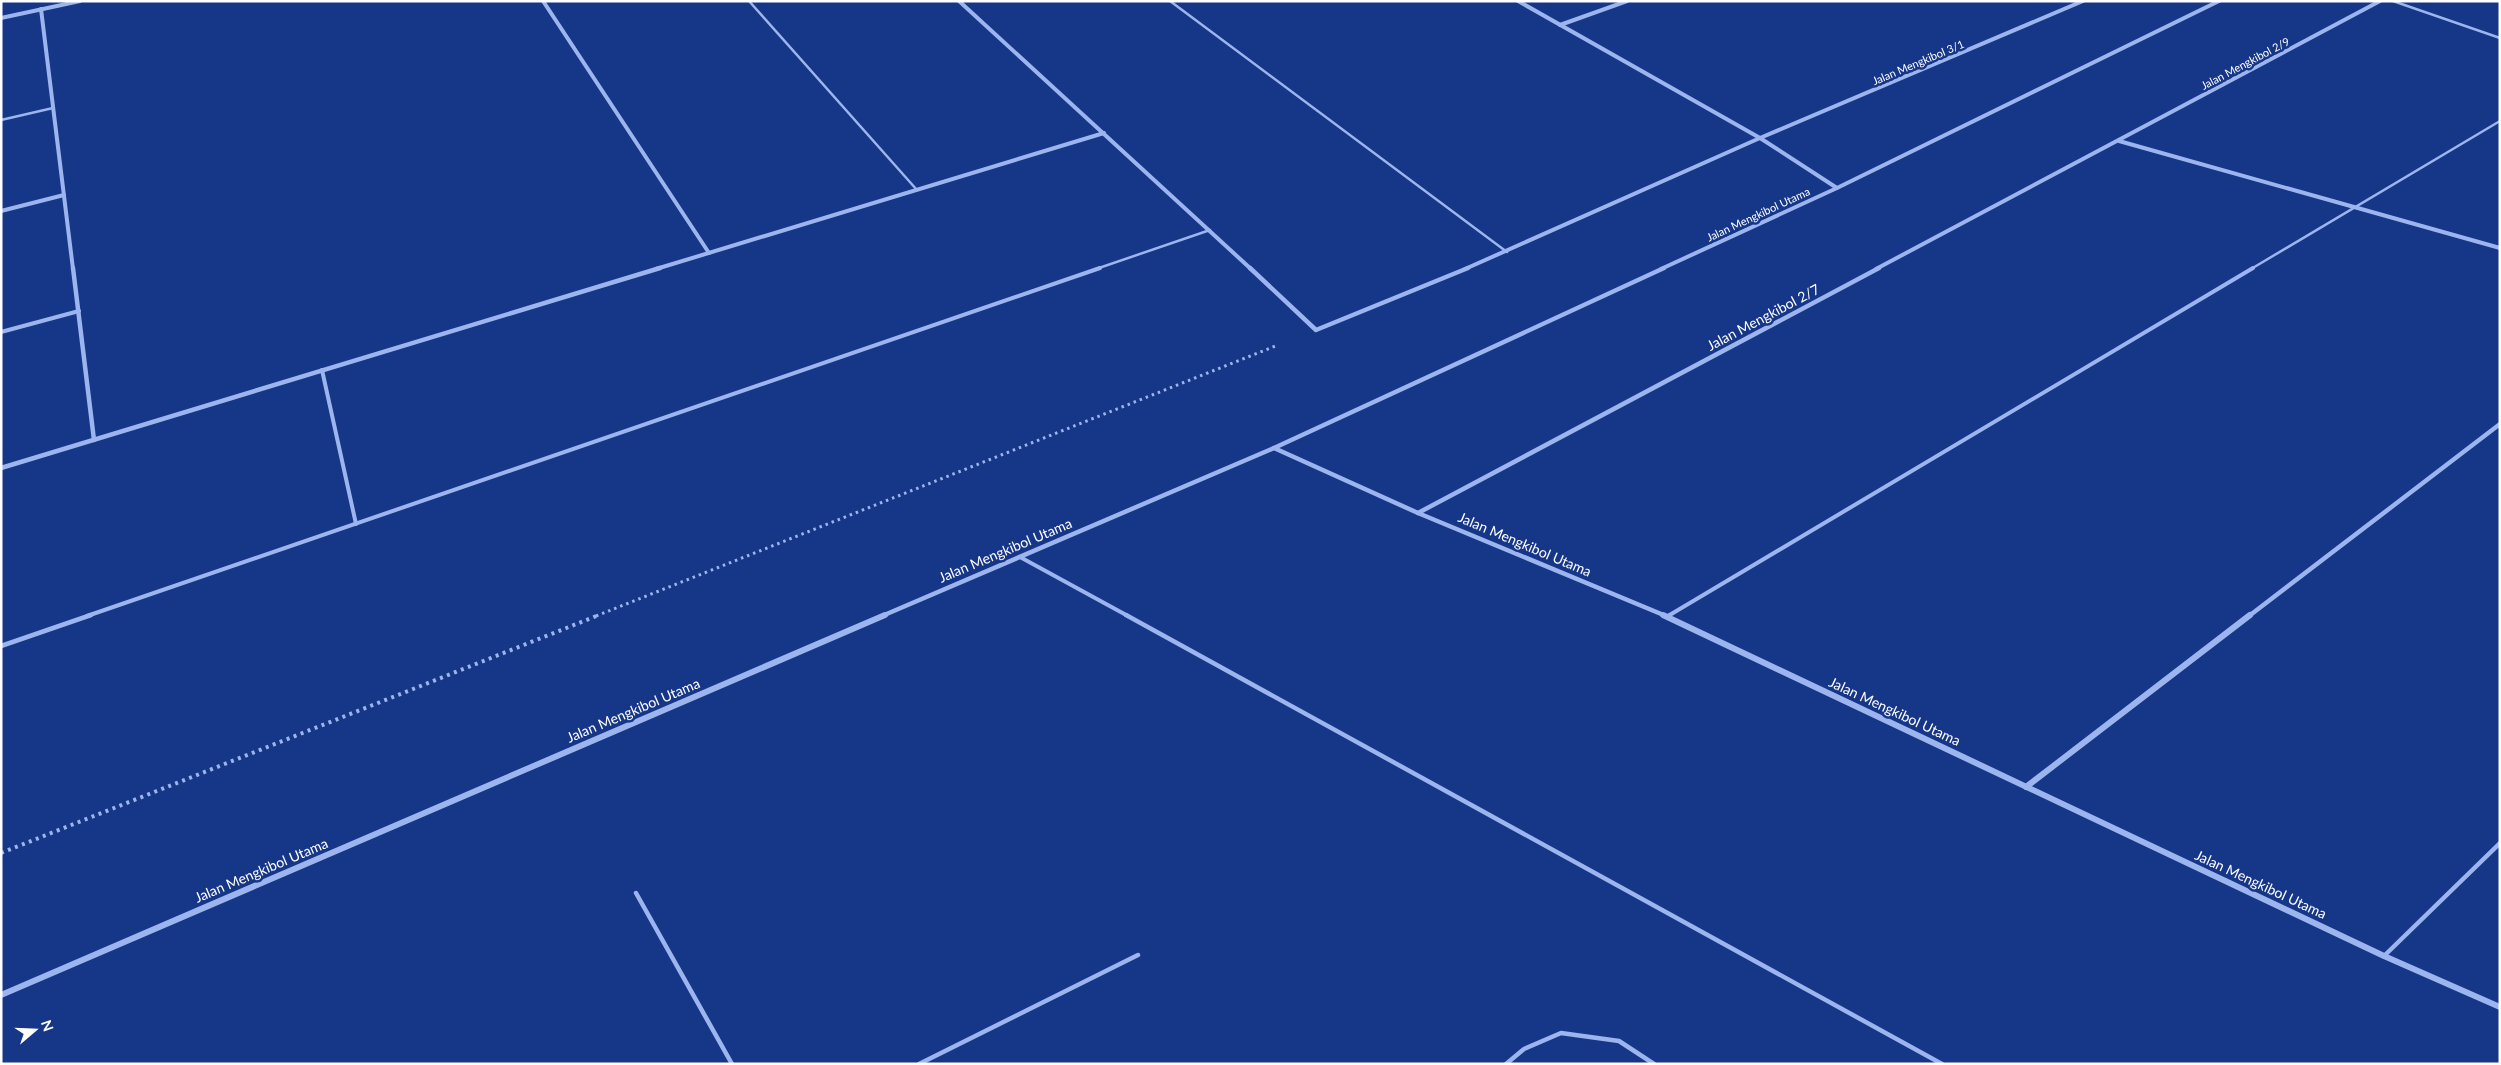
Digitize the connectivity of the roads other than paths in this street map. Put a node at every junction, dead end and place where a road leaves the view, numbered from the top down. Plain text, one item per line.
1 (80, 1) edge
2 (543, 1) edge
3 (750, 1) edge
4 (959, 1) edge
5 (1170, 1) edge
6 (1518, 1) edge
7 (1627, 1) edge
8 (2083, 1) edge
9 (2219, 1) edge
10 (2380, 1) edge
11 (2393, 1) edge
12 (41, 10) junction
13 (1, 18) edge
14 (1560, 25) junction
15 (2500, 38) edge
16 (53, 108) junction
17 (1, 120) edge
18 (2500, 121) edge
19 (1104, 134) junction
20 (1760, 138) junction
21 (2119, 140) junction
22 (1837, 188) junction
23 (917, 190) junction
24 (64, 194) junction
25 (2354, 206) junction
26 (1, 211) edge
27 (1210, 230) junction
28 (2500, 248) edge
29 (1507, 252) junction
30 (709, 253) junction
31 (78, 311) junction
32 (1, 332) edge
33 (322, 370) junction
34 (2500, 424) edge
35 (94, 440) junction
36 (1274, 448) junction
37 (1, 468) edge
38 (1418, 513) junction
39 (356, 524) junction
40 (1020, 557) junction
41 (1666, 617) junction
42 (1, 646) edge
43 (2026, 787) junction
44 (2500, 843) edge
45 (636, 893) dead end
46 (1138, 955) dead end
47 (2384, 956) junction
48 (1, 995) edge
49 (2500, 1007) edge
50 (732, 1064) edge
51 (919, 1064) edge
52 (1506, 1064) edge
53 (1654, 1064) edge
54 (1942, 1064) edge

1 - 12 street
2 - 30 street
3 - 23 lane
4 - 19 street
5 - 29 lane
6 - 14 street
7 - 14 street
8 - 20 street, Jalan Mengkibol 3/1
9 - 22 street, Jalan Mengkibol Utama
10 - 21 street, Jalan Mengkibol 2/9
11 - 15 lane
12 - 13 street
12 - 16 street
14 - 20 street
16 - 17 lane
16 - 24 street
18 - 25 lane
19 - 23 street
19 - 27 street
20 - 22 street
20 - 29 street, Jalan Mengkibol 3/1
21 - 25 street
21 - 38 street, Jalan Mengkibol 2/7
22 - 36 street, Jalan Mengkibol Utama
23 - 30 street
24 - 26 street
24 - 31 street
25 - 28 street
25 - 41 lane
27 - 29 street, Jalan Mengkibol 3/1
27 - 39 lane
30 - 33 street
31 - 32 lane
31 - 35 street
33 - 35 street
33 - 39 lane
34 - 43 street
35 - 37 street
36 - 38 street, Jalan Mengkibol Utama
36 - 40 street, Jalan Mengkibol Utama
38 - 41 street, Jalan Mengkibol Utama
39 - 42 lane
40 - 48 street, Jalan Mengkibol Utama
40 - 54 lane
41 - 43 street, Jalan Mengkibol Utama
43 - 47 street, Jalan Mengkibol Utama
44 - 47 lane
45 - 50 lane
46 - 51 lane
47 - 49 street, Jalan Mengkibol Utama
52 - 53 lane

